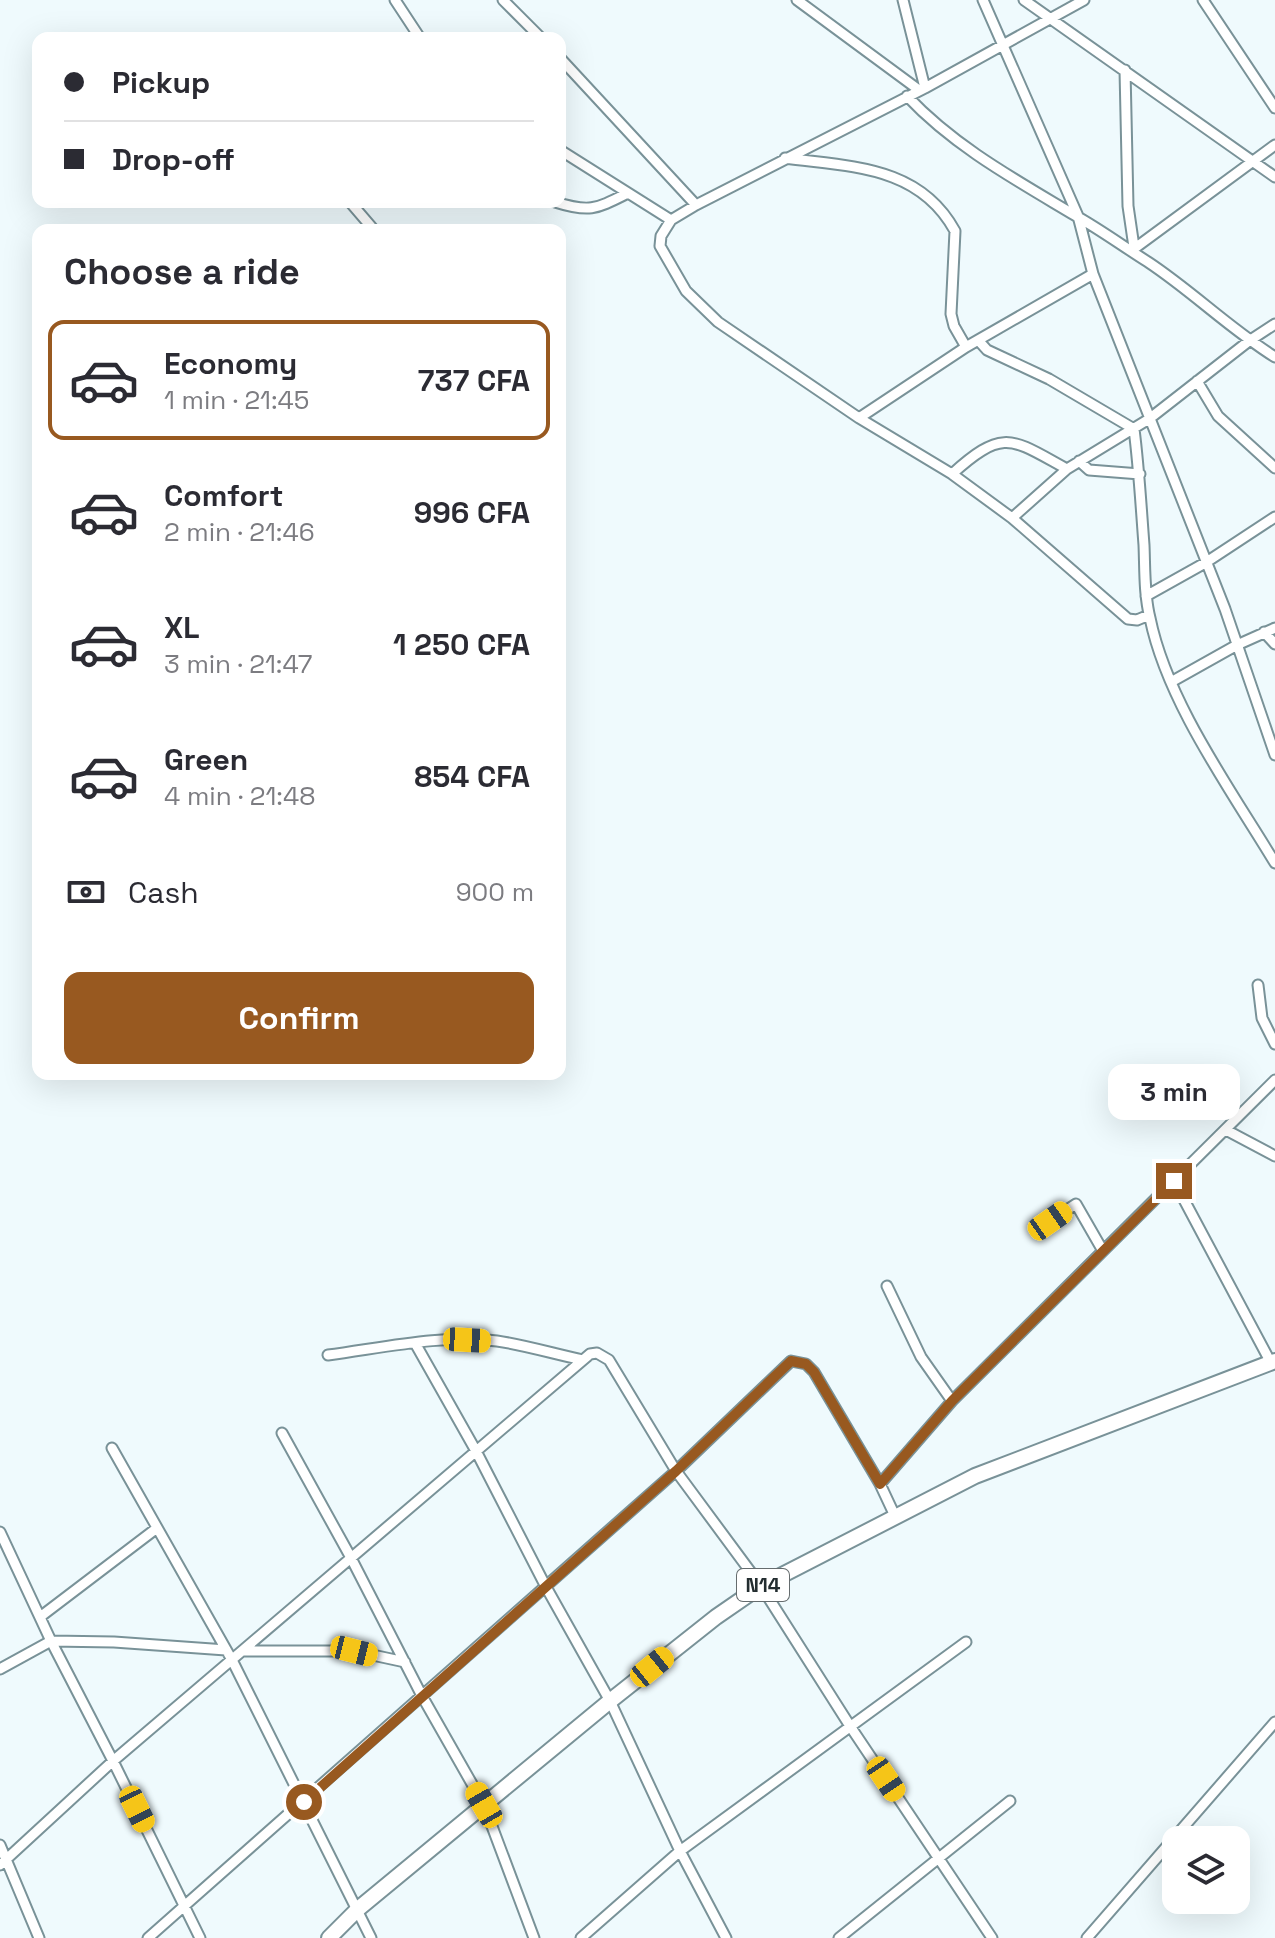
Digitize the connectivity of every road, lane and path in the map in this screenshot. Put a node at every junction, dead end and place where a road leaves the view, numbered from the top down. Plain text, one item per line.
1 (395, 0) edge
2 (503, 0) edge
3 (797, 0) edge
4 (903, 0) edge
5 (983, 0) edge
6 (1024, 0) edge
7 (1084, 0) edge
8 (1203, 0) edge
9 (1050, 17) junction
10 (416, 32) edge
11 (535, 32) edge
12 (1001, 44) junction
13 (566, 64) edge
14 (1125, 70) junction
15 (922, 89) junction
16 (907, 96) junction
17 (1275, 108) edge
18 (1275, 145) edge
19 (566, 154) edge
20 (785, 158) junction
21 (1252, 161) junction
22 (1275, 177) edge
23 (628, 193) junction
24 (566, 205) edge
25 (696, 205) junction
26 (355, 208) edge
27 (1078, 216) junction
28 (671, 220) junction
29 (369, 224) edge
30 (1132, 249) junction
31 (1093, 274) junction
32 (1275, 324) edge
33 (978, 340) junction
34 (1249, 341) junction
35 (966, 347) junction
36 (1275, 357) edge
37 (1197, 381) junction
38 (859, 418) junction
39 (1149, 419) junction
40 (1134, 429) junction
41 (1079, 461) junction
42 (1275, 468) edge
43 (1067, 469) junction
44 (952, 474) junction
45 (1140, 474) junction
46 (1275, 517) edge
47 (1012, 518) junction
48 (1205, 563) junction
49 (1146, 596) junction
50 (1149, 615) junction
51 (1275, 628) edge
52 (1264, 632) junction
53 (1275, 644) edge
54 (1237, 645) junction
55 (1171, 682) junction
56 (1275, 755) edge
57 (1275, 863) edge
58 (1258, 985) dead end
59 (1275, 1044) edge
60 (1275, 1080) edge
61 (1226, 1130) junction
62 (1275, 1156) edge
63 (1174, 1181) junction
64 (1050, 1221) dead end
65 (1103, 1251) junction
66 (887, 1286) dead end
67 (415, 1343) junction
68 (328, 1355) dead end
69 (583, 1360) junction
70 (1273, 1362) edge
71 (952, 1401) junction
72 (282, 1433) dead end
73 (112, 1448) dead end
74 (476, 1451) junction
75 (676, 1471) junction
76 (880, 1484) junction
77 (895, 1516) junction
78 (157, 1528) junction
79 (0, 1532) edge
80 (350, 1556) junction
81 (761, 1586) junction
82 (546, 1587) junction
83 (40, 1617) junction
84 (51, 1641) junction
85 (966, 1642) dead end
86 (226, 1650) junction
87 (241, 1651) junction
88 (232, 1660) junction
89 (405, 1662) junction
90 (0, 1669) edge
91 (422, 1696) junction
92 (610, 1701) junction
93 (1275, 1722) edge
94 (850, 1726) junction
95 (113, 1761) junction
96 (1010, 1801) dead end
97 (304, 1802) junction
98 (484, 1805) junction
99 (0, 1845) edge
100 (680, 1851) junction
101 (939, 1858) junction
102 (3, 1862) edge
103 (184, 1907) junction
104 (358, 1909) junction
105 (39, 1938) edge
106 (148, 1938) edge
107 (200, 1938) edge
108 (329, 1938) edge
109 (371, 1938) edge
110 (534, 1938) edge
111 (581, 1938) edge
112 (726, 1938) edge
113 (839, 1938) edge
114 (992, 1938) edge
115 (1087, 1938) edge

1 - 10 street
2 - 11 street
3 - 15 street
4 - 15 street
5 - 12 street
6 - 9 street
7 - 9 street
8 - 17 street
9 - 12 street
9 - 14 street
12 - 15 street
12 - 27 street
13 - 25 street
14 - 21 street
14 - 30 street
15 - 16 street
16 - 20 street
16 - 27 street
18 - 21 street
19 - 23 street
20 - 25 street
20 - 35 street
21 - 22 street
21 - 30 street
23 - 24 street
23 - 28 street
25 - 28 street
26 - 29 street
27 - 30 street
27 - 31 street
28 - 38 street
30 - 34 street
31 - 33 street
31 - 39 street
32 - 34 street
33 - 35 street
33 - 40 street
34 - 36 street
34 - 37 street
35 - 38 street
37 - 39 street
37 - 42 street
38 - 44 street
39 - 40 street
39 - 48 street
40 - 41 street
40 - 45 street
41 - 43 street
41 - 45 street
43 - 44 street
43 - 47 street
44 - 47 street
45 - 49 street
46 - 48 street
47 - 50 street
48 - 49 street
48 - 54 street
49 - 50 street
50 - 55 street
51 - 52 street
52 - 53 street
52 - 54 street
54 - 55 street
54 - 56 street
55 - 57 street
58 - 59 street
60 - 61 street
61 - 62 street
61 - 63 street
63 - 65 street
63 - 70 street
64 - 65 street
65 - 71 street
66 - 71 street
67 - 68 street
67 - 69 street
67 - 74 street
69 - 74 street
69 - 75 street
70 - 77 highway, N14
71 - 76 street
72 - 80 street
73 - 78 street
74 - 80 street
74 - 82 street
75 - 76 street
75 - 81 street
75 - 82 street
76 - 77 street
77 - 81 highway, N14
78 - 83 street
78 - 86 street
79 - 83 street
80 - 87 street
80 - 89 street
81 - 92 highway, N14
81 - 94 street
82 - 91 street
82 - 92 street
83 - 84 street
84 - 86 street
84 - 90 street
84 - 95 street
85 - 94 street
86 - 88 street
87 - 88 street
87 - 89 street
88 - 95 street
88 - 97 street
89 - 91 street
91 - 97 street
91 - 98 street
92 - 98 highway, N14
92 - 100 street
93 - 115 street
94 - 100 street
94 - 101 street
95 - 102 street
95 - 103 street
96 - 101 street
97 - 103 street
97 - 104 street
98 - 104 highway, N14
98 - 110 street
99 - 102 street
100 - 111 street
100 - 112 street
101 - 113 street
101 - 114 street
102 - 105 street
103 - 106 street
103 - 107 street
104 - 108 highway, N14
104 - 109 street

